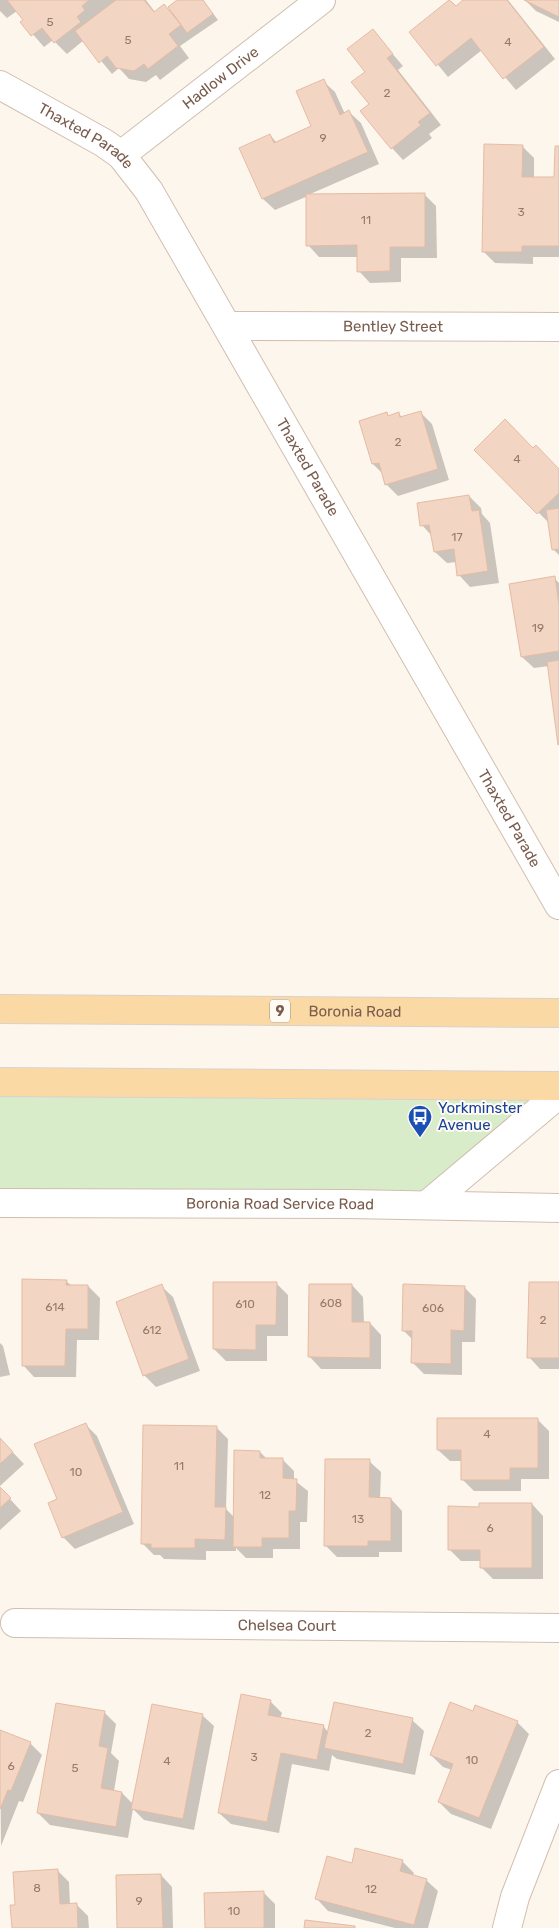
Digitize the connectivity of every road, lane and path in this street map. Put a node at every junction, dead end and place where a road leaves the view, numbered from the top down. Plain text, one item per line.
1 (321, 0) edge
2 (0, 85) edge
3 (121, 155) junction
4 (228, 326) junction
5 (559, 327) edge
6 (559, 905) edge
7 (0, 1008) edge
8 (559, 1013) edge
9 (0, 1082) edge
10 (559, 1086) edge
11 (559, 1094) edge
12 (0, 1203) edge
13 (427, 1205) junction
14 (559, 1208) edge
15 (15, 1623) dead end
16 (559, 1628) edge
17 (559, 1784) edge
18 (507, 1928) edge

1 - 3 street, Hadlow Drive
2 - 3 street, Thaxted Parade
3 - 4 street, Thaxted Parade
4 - 5 street, Bentley Street
4 - 6 street, Thaxted Parade
7 - 8 main road, Boronia Road / 9
9 - 10 main road
11 - 13 street
12 - 13 street, Boronia Road Service Road
13 - 14 street, Boronia Road Service Road
15 - 16 street, Chelsea Court
17 - 18 street

